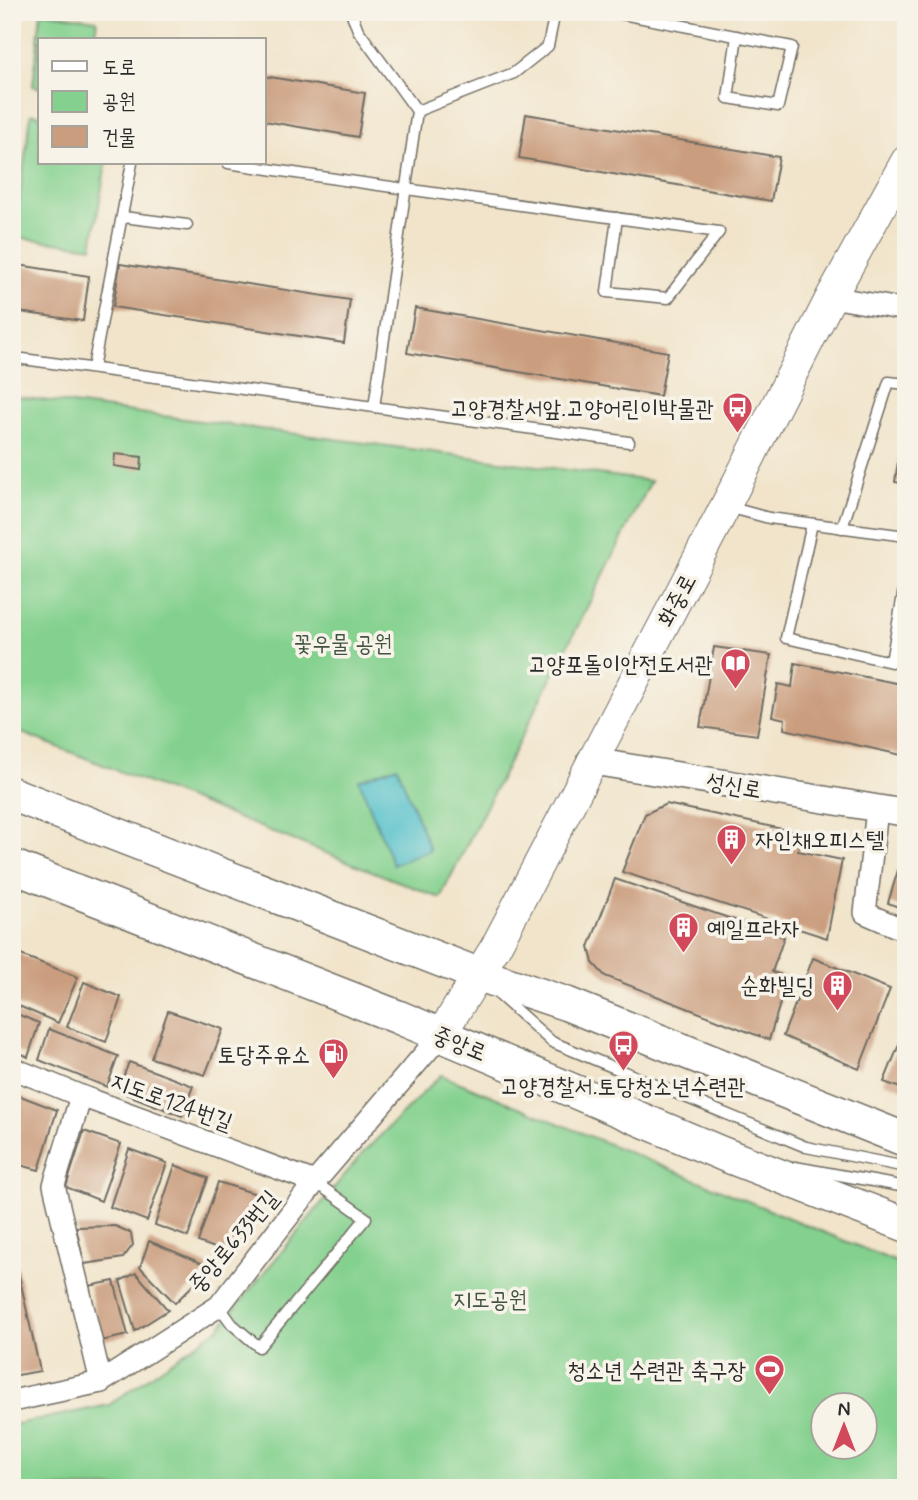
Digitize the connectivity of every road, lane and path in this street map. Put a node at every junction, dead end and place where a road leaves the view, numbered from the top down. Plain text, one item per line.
1 (351, 12) edge
2 (555, 12) edge
3 (612, 12) edge
4 (737, 36) junction
5 (416, 110) junction
6 (906, 161) edge
7 (132, 164) edge
8 (235, 164) edge
9 (405, 190) junction
10 (123, 217) junction
11 (617, 218) junction
12 (187, 225) dead end
13 (831, 297) junction
14 (906, 310) edge
15 (23, 359) dead end
16 (93, 368) junction
17 (906, 384) edge
18 (374, 407) junction
19 (629, 442) dead end
20 (725, 507) junction
21 (812, 524) junction
22 (842, 528) junction
23 (906, 536) edge
24 (906, 578) edge
25 (590, 761) junction
26 (12, 778) edge
27 (12, 794) edge
28 (877, 810) junction
29 (906, 813) edge
30 (184, 859) junction
31 (12, 866) edge
32 (12, 878) edge
33 (93, 898) junction
34 (906, 930) edge
35 (477, 974) junction
36 (440, 1035) junction
37 (12, 1068) edge
38 (81, 1096) junction
39 (906, 1140) edge
40 (723, 1154) junction
41 (906, 1167) edge
42 (315, 1182) junction
43 (906, 1187) edge
44 (906, 1225) edge
45 (219, 1306) junction
46 (102, 1382) junction
47 (12, 1401) edge

1 - 5 lane
2 - 5 lane
3 - 4 lane
4 - 4 lane
5 - 9 lane
6 - 13 main road, 화중로
7 - 10 lane
8 - 9 lane
9 - 11 lane
9 - 18 lane
10 - 12 lane
10 - 16 lane
11 - 11 lane
13 - 14 street
13 - 20 main road, 화중로
15 - 16 lane
16 - 18 lane
17 - 22 lane
18 - 19 lane
20 - 21 lane
20 - 25 main road, 화중로
21 - 22 lane
21 - 24 lane
22 - 23 lane
25 - 28 street, 성신로
25 - 35 main road, 화중로
26 - 30 main road
27 - 30 main road
28 - 29 street, 성신로
28 - 34 street
30 - 35 main road
31 - 33 main road, 중앙로
32 - 33 main road
33 - 36 main road, 중앙로
35 - 36 main road, 화중로
35 - 39 main road
35 - 41 lane
36 - 40 main road, 중앙로
36 - 42 street, 중앙로633번길
37 - 38 street, 지도로124번길
38 - 42 street, 지도로124번길
38 - 46 street
40 - 43 lane
40 - 44 main road, 중앙로
42 - 45 street, 중앙로633번길
42 - 45 lane
45 - 46 street, 중앙로633번길
46 - 47 street, 중앙로633번길

